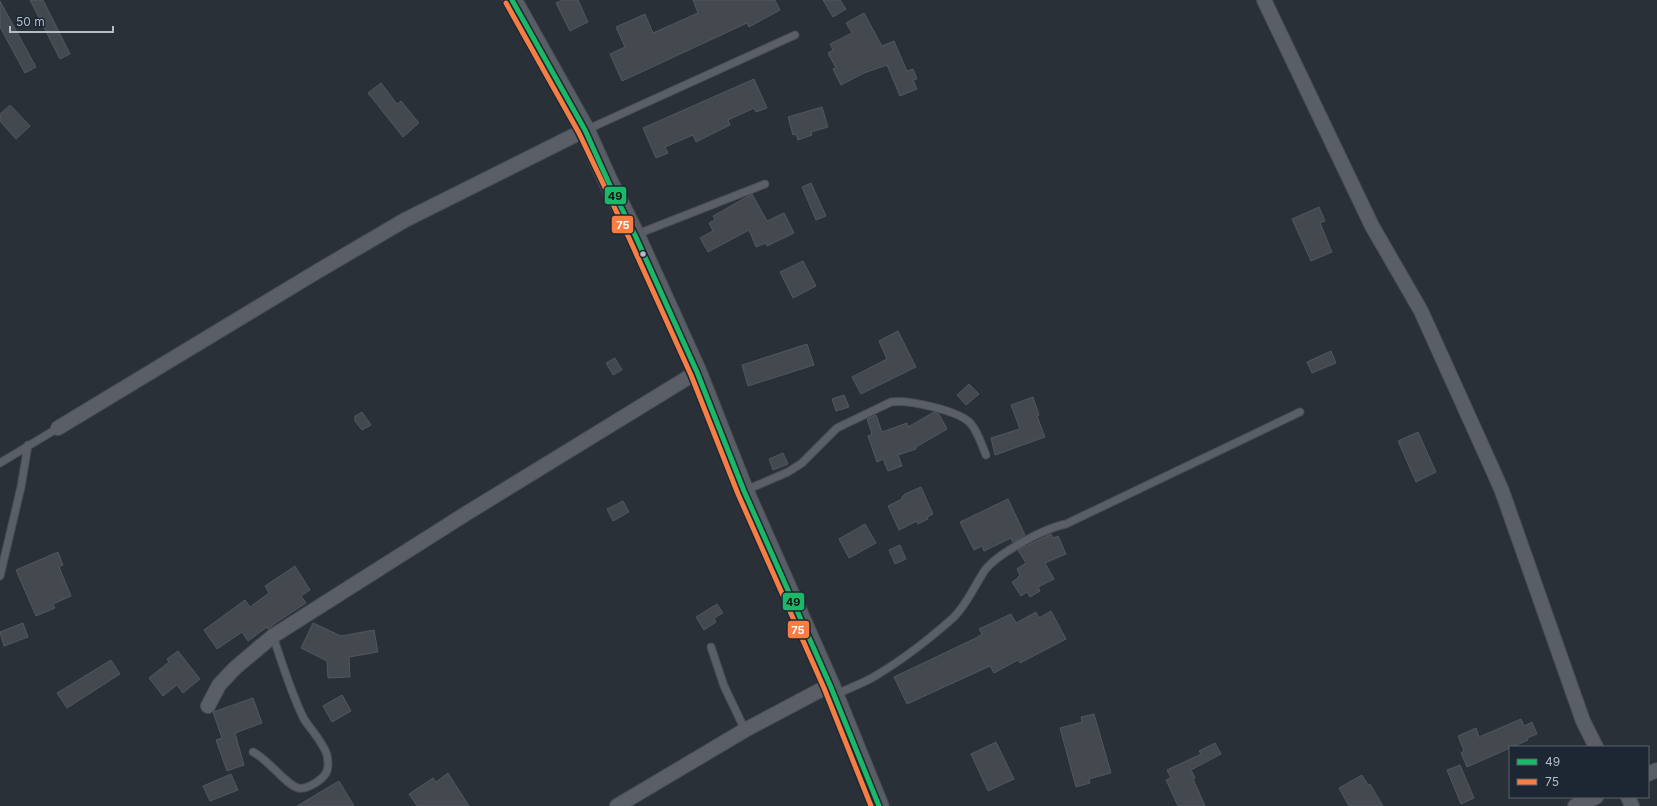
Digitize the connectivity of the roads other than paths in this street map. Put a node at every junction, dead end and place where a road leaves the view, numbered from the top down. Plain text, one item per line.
1 (512, 0) edge
2 (1264, 0) edge
3 (795, 35) dead end
4 (585, 130) junction
5 (765, 184) dead end
6 (635, 235) junction
7 (697, 372) junction
8 (1300, 412) dead end
9 (58, 428) joint
10 (28, 445) junction
11 (986, 455) dead end
12 (0, 463) edge
13 (744, 491) junction
14 (0, 576) edge
15 (273, 636) junction
16 (711, 647) dead end
17 (832, 690) junction
18 (208, 706) dead end
19 (745, 730) junction
20 (1596, 746) edge
21 (253, 752) dead end
22 (1594, 798) edge
23 (617, 806) edge
24 (879, 806) edge
25 (1575, 806) edge

1 - 4 main road
2 - 20 street
3 - 4 lane
4 - 6 main road
4 - 9 street
5 - 6 lane
6 - 7 main road
7 - 13 main road
7 - 15 street
8 - 17 lane
9 - 10 lane
10 - 12 lane
10 - 14 lane
11 - 13 lane
13 - 17 main road
15 - 18 street
15 - 21 lane
16 - 19 lane
17 - 19 street
17 - 24 main road
19 - 23 street
22 - 25 street

